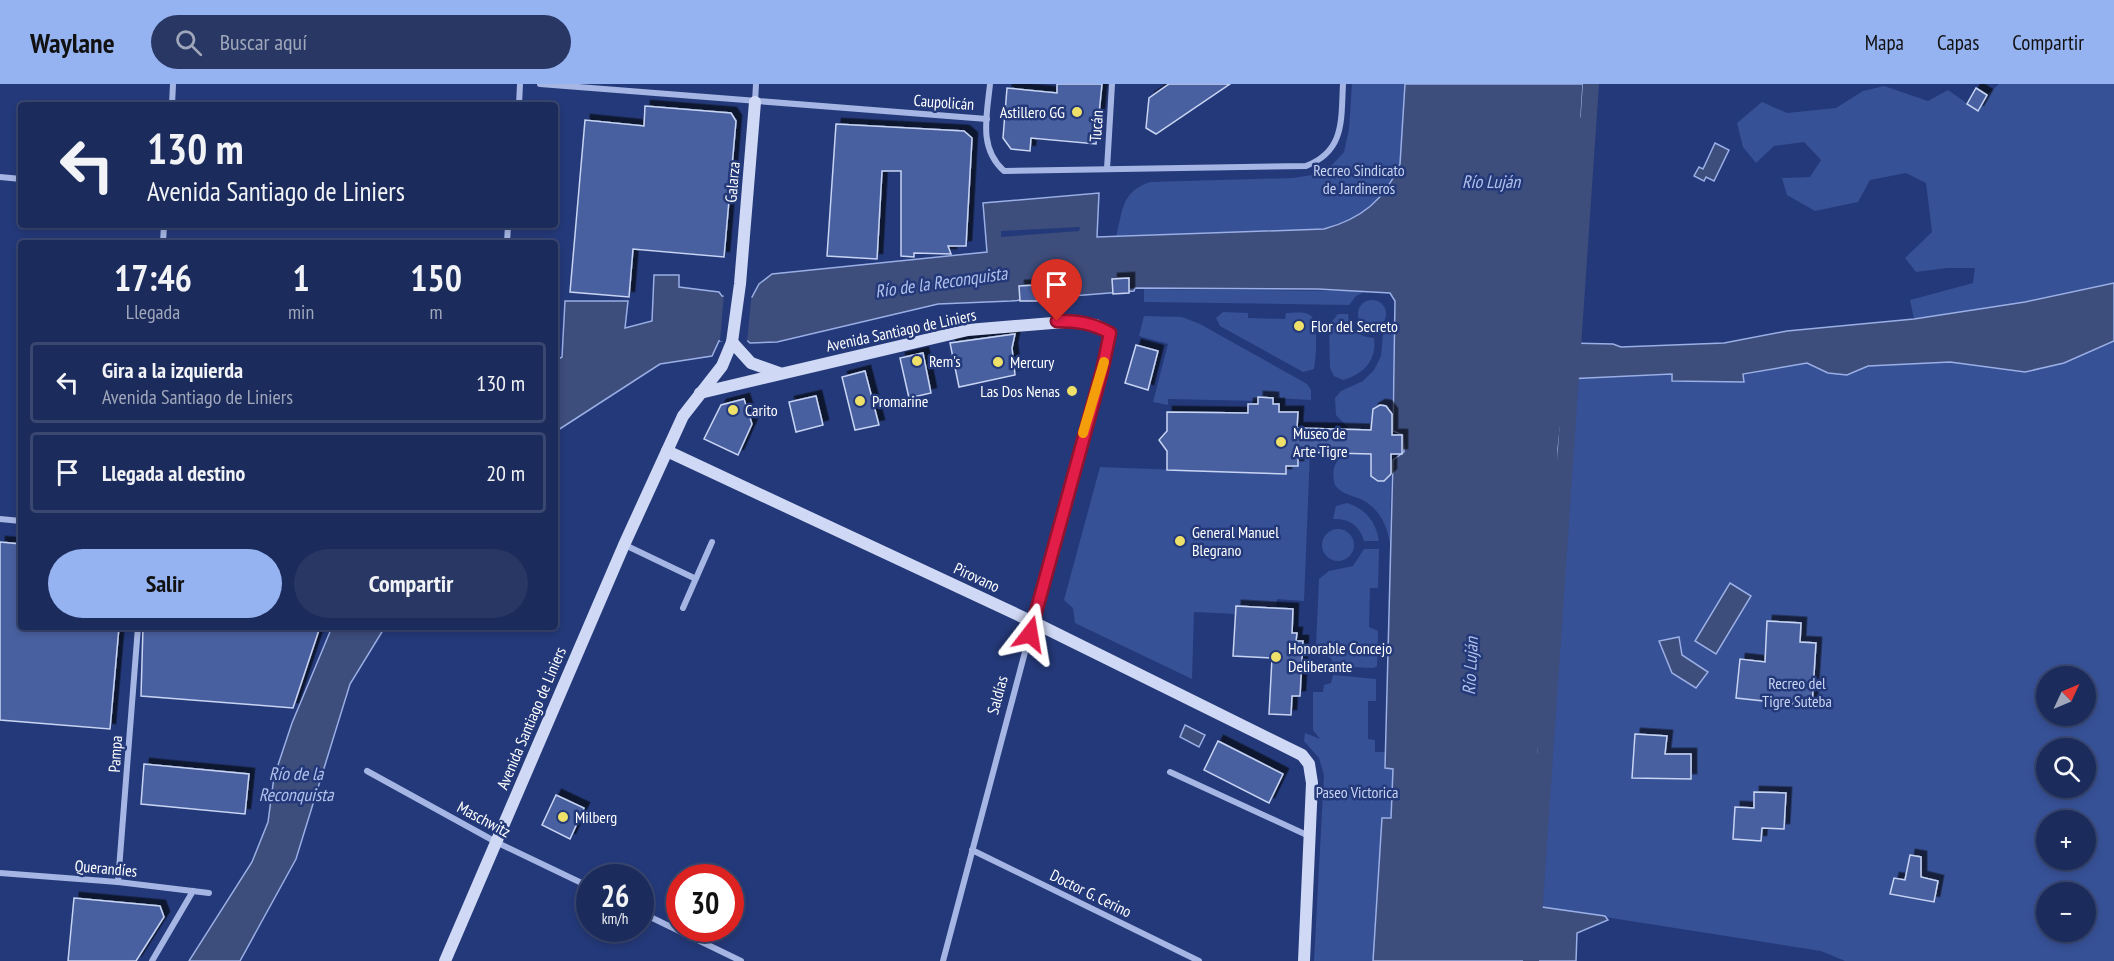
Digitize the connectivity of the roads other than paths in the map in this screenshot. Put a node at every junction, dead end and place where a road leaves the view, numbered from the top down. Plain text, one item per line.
1 (173, 84) edge
2 (520, 84) edge
3 (540, 84) edge
4 (756, 84) edge
5 (990, 84) edge
6 (1112, 84) edge
7 (1343, 84) edge
8 (172, 102) edge
9 (519, 102) edge
10 (755, 102) junction
11 (987, 119) junction
12 (1107, 169) junction
13 (0, 177) edge
14 (18, 179) edge
15 (1110, 333) joint
16 (732, 342) junction
17 (780, 374) junction
18 (700, 393) junction
19 (667, 451) junction
20 (0, 519) edge
21 (18, 521) edge
22 (712, 542) dead end
23 (624, 545) junction
24 (694, 578) junction
25 (683, 608) dead end
26 (1033, 622) junction
27 (138, 630) edge
28 (367, 771) dead end
29 (1170, 772) dead end
30 (1309, 836) junction
31 (496, 842) junction
32 (972, 850) junction
33 (0, 873) edge
34 (576, 880) edge
35 (118, 882) junction
36 (193, 891) junction
37 (209, 893) dead end
38 (654, 919) edge
39 (152, 961) edge
40 (445, 961) edge
41 (741, 961) edge
42 (943, 961) edge
43 (1199, 961) edge
44 (1304, 961) edge

1 - 8 street
2 - 9 street
3 - 10 street, Caupolicán
4 - 10 street, Galarza
5 - 11 street
6 - 12 street, Tucán
7 - 12 street
10 - 11 street, Caupolicán
10 - 16 street, Galarza
11 - 12 street
13 - 14 street
15 - 17 street, Avenida Santiago de Liniers
15 - 26 street, Saldías
16 - 17 street
16 - 18 street, Avenida Santiago de Liniers
17 - 18 street, Avenida Santiago de Liniers
18 - 19 street, Avenida Santiago de Liniers
19 - 23 street, Avenida Santiago de Liniers
19 - 26 street, Pirovano
20 - 21 street
22 - 24 street
23 - 24 street
23 - 31 street, Avenida Santiago de Liniers
24 - 25 street
26 - 30 street, Pirovano
26 - 32 street, Saldías
27 - 35 street, Pampa
28 - 31 street, Maschwitz
29 - 30 street
30 - 44 street
31 - 34 street, Maschwitz
31 - 40 street, Avenida Santiago de Liniers
32 - 42 street, Saldías
32 - 43 street, Doctor G. Cerino
33 - 35 street, Querandíes
35 - 36 street, Querandíes
36 - 37 street, Querandíes
36 - 39 street
38 - 41 street

